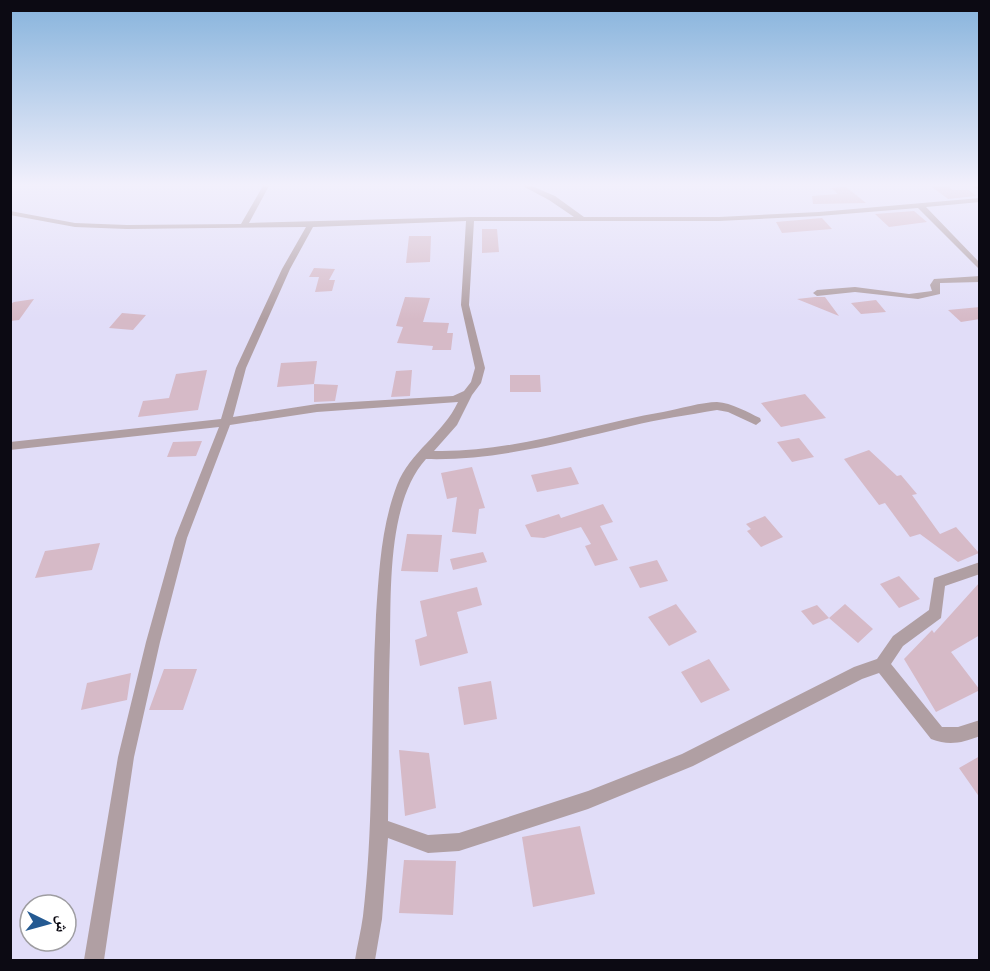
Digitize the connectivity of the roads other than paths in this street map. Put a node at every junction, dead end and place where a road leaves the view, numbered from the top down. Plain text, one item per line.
1 (309, 229) edge
2 (469, 229) edge
3 (943, 229) edge
4 (980, 268) edge
5 (980, 279) edge
6 (818, 293) dead end
7 (468, 393) junction
8 (756, 421) dead end
9 (226, 422) junction
10 (10, 446) edge
11 (423, 455) junction
12 (980, 568) edge
13 (882, 665) junction
14 (980, 728) edge
15 (378, 826) junction
16 (94, 960) edge
17 (365, 960) edge

1 - 9 street
2 - 7 street
3 - 4 street
5 - 6 street
7 - 9 street
7 - 11 street
8 - 11 street
9 - 10 street
9 - 16 street
11 - 15 street
12 - 13 street
13 - 14 street
13 - 15 street
15 - 17 street

